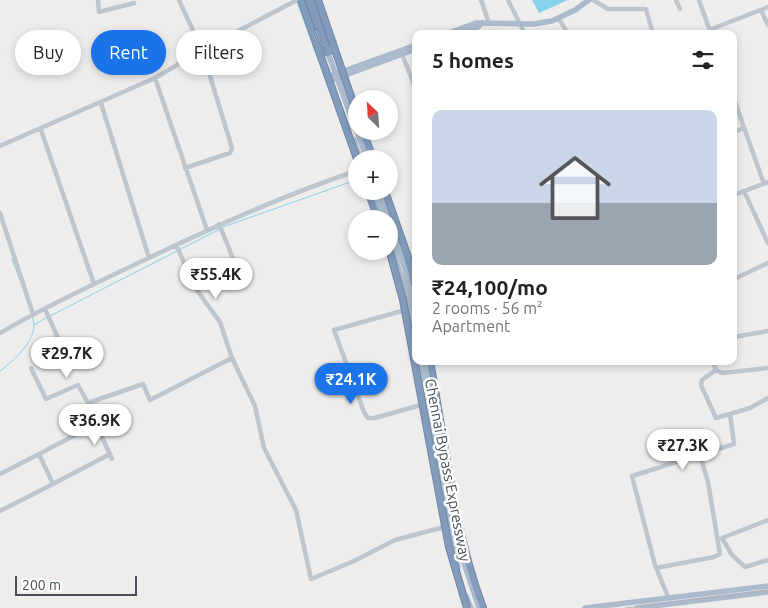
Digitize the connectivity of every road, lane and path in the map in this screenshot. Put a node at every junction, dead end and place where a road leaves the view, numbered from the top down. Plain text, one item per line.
1 (98, 0) edge
2 (179, 0) edge
3 (298, 0) edge
4 (305, 0) edge
5 (311, 0) edge
6 (318, 0) edge
7 (481, 0) edge
8 (508, 0) edge
9 (589, 0) edge
10 (593, 0) edge
11 (676, 0) edge
12 (699, 0) edge
13 (134, 4) dead end
14 (768, 7) edge
15 (680, 9) dead end
16 (761, 10) junction
17 (559, 19) junction
18 (482, 23) junction
19 (489, 23) junction
20 (522, 24) junction
21 (768, 25) edge
22 (193, 30) edge
23 (240, 30) edge
24 (457, 30) edge
25 (468, 30) edge
26 (524, 30) edge
27 (566, 30) edge
28 (651, 30) edge
29 (709, 30) edge
30 (715, 30) edge
31 (412, 47) edge
32 (412, 50) edge
33 (325, 53) junction
34 (402, 54) junction
35 (176, 65) edge
36 (209, 75) edge
37 (334, 77) junction
38 (155, 78) junction
39 (412, 80) edge
40 (349, 90) edge
41 (101, 102) junction
42 (737, 108) edge
43 (348, 111) edge
44 (744, 128) junction
45 (41, 130) junction
46 (737, 131) edge
47 (0, 146) edge
48 (356, 150) edge
49 (356, 150) edge
50 (185, 168) junction
51 (348, 174) edge
52 (766, 183) edge
53 (744, 191) junction
54 (737, 194) edge
55 (388, 200) edge
56 (0, 213) edge
57 (220, 224) junction
58 (207, 230) junction
59 (768, 244) edge
60 (177, 249) junction
61 (398, 249) edge
62 (149, 258) junction
63 (392, 260) edge
64 (397, 260) edge
65 (768, 264) edge
66 (239, 272) dead end
67 (412, 272) edge
68 (737, 278) edge
69 (94, 284) junction
70 (412, 303) edge
71 (412, 305) edge
72 (412, 308) edge
73 (45, 309) junction
74 (33, 314) junction
75 (768, 331) edge
76 (0, 333) edge
77 (737, 336) edge
78 (412, 348) edge
79 (66, 356) dead end
80 (232, 358) junction
81 (415, 365) edge
82 (421, 365) edge
83 (425, 365) edge
84 (431, 365) edge
85 (714, 365) edge
86 (31, 368) dead end
87 (768, 368) edge
88 (716, 370) junction
89 (768, 398) edge
90 (88, 403) junction
91 (428, 403) junction
92 (730, 414) junction
93 (96, 424) junction
94 (39, 454) junction
95 (700, 455) junction
96 (0, 474) edge
97 (53, 484) junction
98 (0, 510) edge
99 (768, 520) edge
100 (449, 526) junction
101 (768, 560) edge
102 (656, 568) junction
103 (768, 586) edge
104 (768, 592) edge
105 (669, 599) junction
106 (634, 606) edge
107 (469, 608) edge
108 (478, 608) edge
109 (483, 608) edge
110 (585, 608) edge

1 - 13 street
2 - 22 street
3 - 23 street
3 - 33 main road
3 - 48 highway, bridge
4 - 33 highway, bridge
5 - 33 highway
6 - 33 main road
6 - 40 highway, bridge
7 - 19 street
8 - 20 street
9 - 17 main road
10 - 28 street
11 - 15 street
12 - 29 street
14 - 16 street
16 - 21 street
16 - 30 street
17 - 20 main road
17 - 27 street
18 - 19 main road
18 - 24 main road
18 - 25 main road
19 - 20 main road
20 - 26 street
31 - 37 main road
32 - 34 main road
33 - 37 main road
34 - 37 main road
34 - 39 street
35 - 38 street
36 - 50 street
37 - 43 main road
37 - 49 main road
38 - 41 street
38 - 50 street
41 - 45 street
41 - 62 street
42 - 44 street
44 - 46 street
44 - 52 street
45 - 47 street
45 - 69 street
50 - 58 street
51 - 57 street
52 - 53 street
53 - 54 street
53 - 59 street
55 - 67 highway
56 - 74 street
57 - 58 street
57 - 66 street
58 - 60 street
60 - 62 street
60 - 80 street
61 - 70 main road
62 - 69 street
63 - 78 highway, Chennai Bypass Expressway, bridge
64 - 71 main road
65 - 68 street
69 - 73 street
72 - 91 street
73 - 74 street
73 - 79 street
74 - 76 street
75 - 77 street
80 - 90 street
80 - 100 street
81 - 107 highway, Chennai Bypass Expressway, bridge
82 - 91 main road
83 - 108 main road
84 - 109 highway, Chennai Bypass Expressway
85 - 88 street
86 - 90 street
87 - 88 street
88 - 92 street
89 - 92 street
90 - 93 street
91 - 100 main road
92 - 95 street
93 - 94 street
93 - 97 street
94 - 96 street
94 - 97 street
95 - 102 street
95 - 102 street
97 - 98 street
99 - 101 street
100 - 107 main road
102 - 105 street
103 - 105 main road
104 - 106 main road
105 - 106 main road
106 - 110 main road

